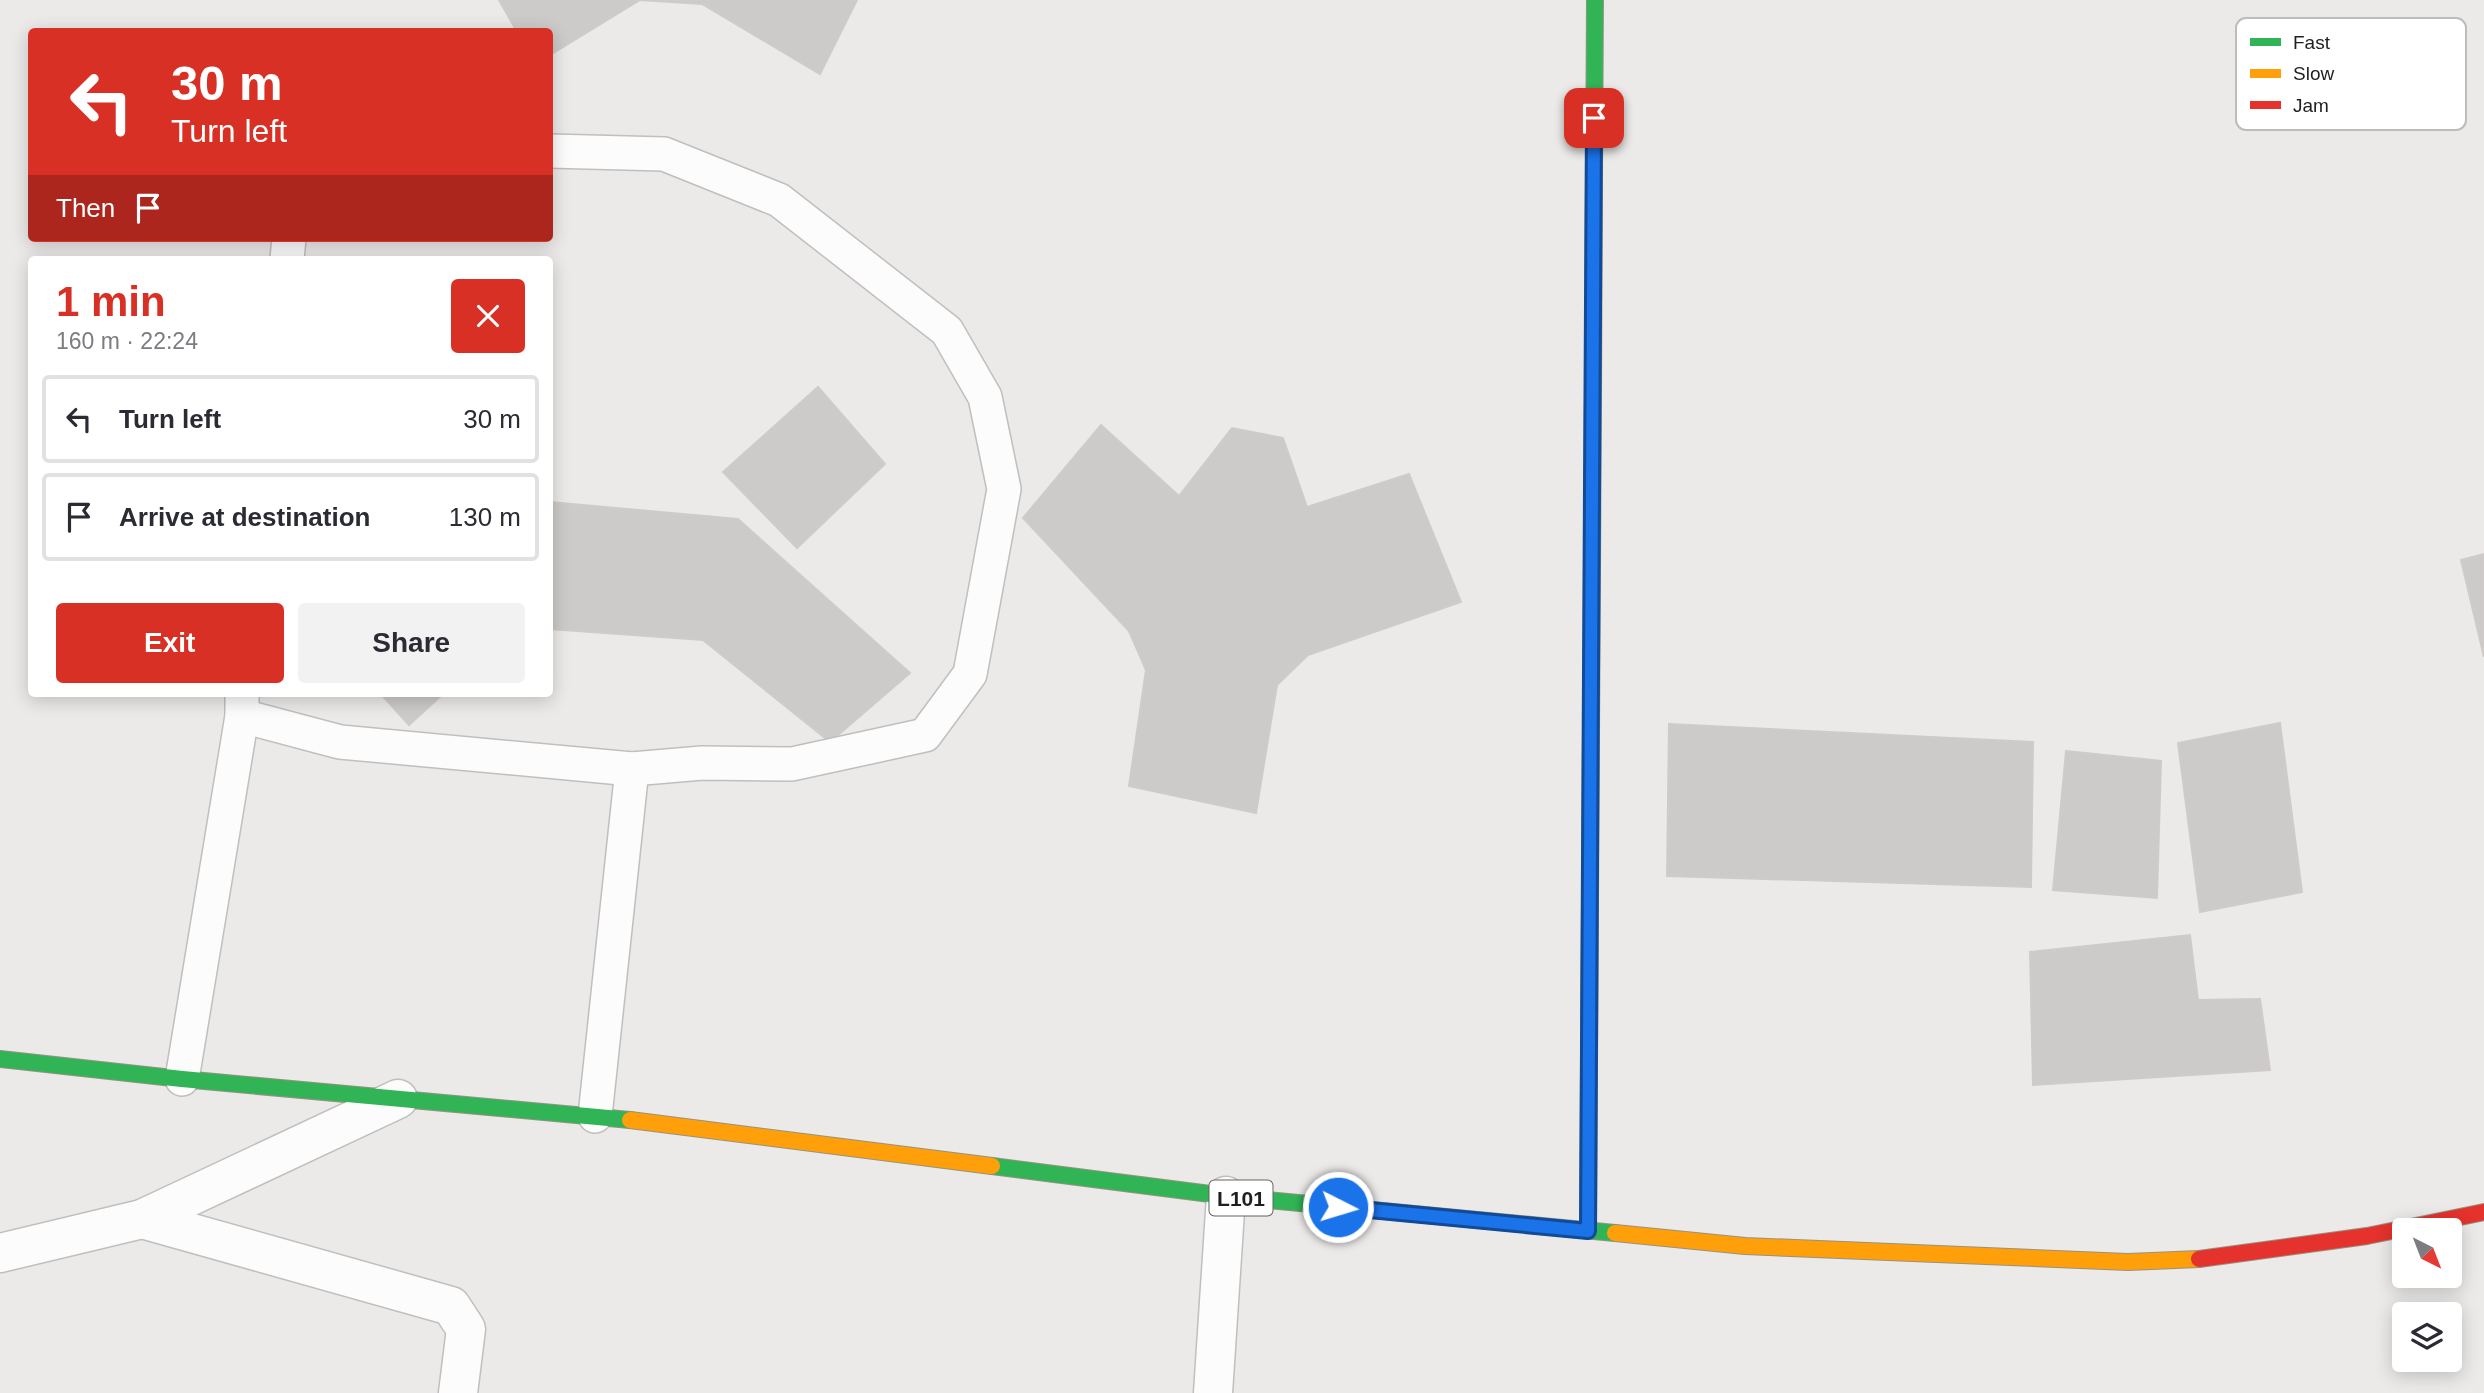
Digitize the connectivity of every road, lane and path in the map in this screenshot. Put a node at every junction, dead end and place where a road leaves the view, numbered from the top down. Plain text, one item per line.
1 (1595, 0) edge
2 (553, 151) edge
3 (242, 704) edge
4 (632, 769) junction
5 (0, 1059) edge
6 (182, 1079) junction
7 (398, 1098) junction
8 (596, 1116) junction
9 (1226, 1196) junction
10 (2484, 1212) edge
11 (142, 1219) junction
12 (1588, 1231) junction
13 (0, 1252) edge
14 (458, 1393) edge
15 (1213, 1393) edge

1 - 12 main road
2 - 4 lane
3 - 4 lane
3 - 6 lane
4 - 8 lane
5 - 6 main road, L101
6 - 7 main road, L101
7 - 8 main road, L101
7 - 11 street
8 - 9 main road, L101
9 - 12 main road, L101
9 - 15 street
10 - 12 main road, L101
11 - 13 street
11 - 14 street

